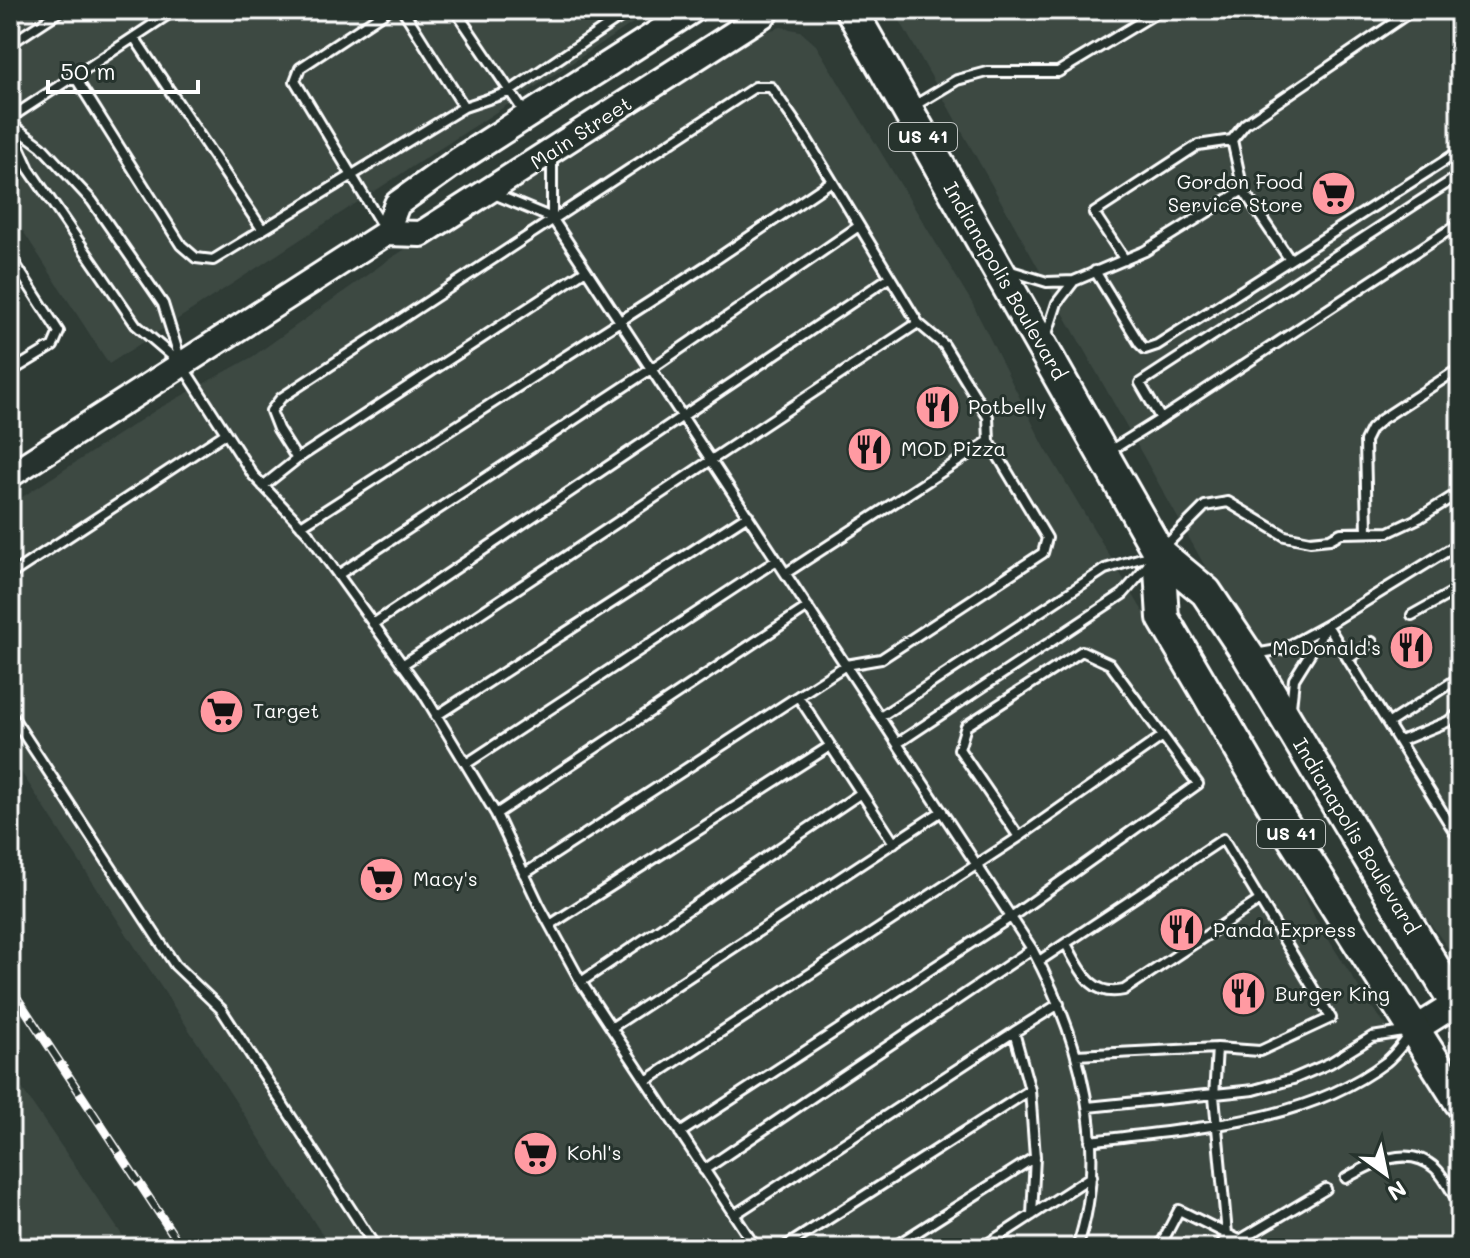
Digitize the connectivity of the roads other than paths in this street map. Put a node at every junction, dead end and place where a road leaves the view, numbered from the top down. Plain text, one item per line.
1 (62, 10) edge
2 (175, 10) edge
3 (388, 10) edge
4 (403, 10) edge
5 (455, 10) edge
6 (631, 10) edge
7 (693, 10) edge
8 (768, 10) edge
9 (851, 10) edge
10 (1161, 10) edge
11 (1413, 10) edge
12 (134, 37) junction
13 (10, 44) edge
14 (68, 80) junction
15 (509, 92) junction
16 (464, 107) junction
17 (908, 110) junction
18 (526, 116) junction
19 (10, 123) edge
20 (1232, 140) junction
21 (1460, 151) edge
22 (552, 152) junction
23 (1460, 175) edge
24 (352, 176) junction
25 (832, 181) junction
26 (1243, 190) junction
27 (489, 192) junction
28 (552, 218) junction
29 (1460, 223) edge
30 (859, 226) junction
31 (262, 229) junction
32 (386, 233) junction
33 (10, 256) edge
34 (1125, 260) junction
35 (1290, 260) junction
36 (995, 264) junction
37 (586, 270) junction
38 (1095, 271) junction
39 (890, 277) junction
40 (1074, 281) junction
41 (619, 320) junction
42 (918, 323) junction
43 (1044, 349) junction
44 (182, 365) junction
45 (1460, 368) edge
46 (651, 369) junction
47 (10, 372) edge
48 (682, 415) junction
49 (1161, 419) junction
50 (226, 433) junction
51 (989, 441) junction
52 (1104, 455) junction
53 (297, 459) junction
54 (711, 460) junction
55 (10, 475) edge
56 (263, 486) junction
57 (1460, 492) edge
58 (748, 515) junction
59 (301, 526) junction
60 (1367, 532) junction
61 (1459, 545) edge
62 (1159, 553) junction
63 (777, 560) junction
64 (786, 573) junction
65 (10, 575) edge
66 (338, 575) junction
67 (1460, 593) edge
68 (808, 607) junction
69 (1412, 615) dead end
70 (373, 624) junction
71 (1327, 625) junction
72 (1372, 642) dead end
73 (1248, 655) junction
74 (1348, 659) junction
75 (402, 665) junction
76 (846, 665) junction
77 (1460, 677) edge
78 (798, 696) junction
79 (10, 713) edge
80 (1460, 713) edge
81 (436, 716) junction
82 (880, 717) junction
83 (1389, 723) junction
84 (1290, 724) junction
85 (1163, 736) junction
86 (1400, 741) junction
87 (898, 743) junction
88 (830, 746) junction
89 (466, 764) junction
90 (861, 793) junction
91 (942, 811) junction
92 (496, 814) junction
93 (1460, 833) edge
94 (1019, 837) junction
95 (894, 843) junction
96 (977, 865) junction
97 (524, 874) junction
98 (1260, 900) junction
99 (1011, 917) junction
100 (550, 925) junction
101 (1066, 944) junction
102 (1032, 949) junction
103 (1039, 961) junction
104 (581, 982) junction
105 (1059, 1004) junction
106 (1458, 1005) edge
107 (611, 1028) junction
108 (1414, 1030) junction
109 (1014, 1032) junction
110 (1217, 1048) junction
111 (1076, 1055) junction
112 (646, 1081) junction
113 (1030, 1090) junction
114 (1214, 1096) junction
115 (1460, 1102) edge
116 (1088, 1107) junction
117 (1216, 1124) junction
118 (680, 1133) junction
119 (1090, 1141) junction
120 (1035, 1157) junction
121 (704, 1170) junction
122 (1092, 1176) junction
123 (1346, 1178) dead end
124 (1326, 1189) dead end
125 (1460, 1205) edge
126 (734, 1215) junction
127 (1032, 1215) junction
128 (1227, 1234) junction
129 (10, 1240) edge
130 (1240, 1240) junction
131 (22, 1248) edge
132 (376, 1248) edge
133 (756, 1248) edge
134 (783, 1248) edge
135 (892, 1248) edge
136 (981, 1248) edge
137 (1077, 1248) edge
138 (1159, 1248) edge
139 (1220, 1248) edge
140 (1255, 1248) edge

1 - 13 lane
2 - 12 lane
3 - 24 lane
4 - 16 lane
5 - 15 lane
6 - 15 lane
7 - 18 street
8 - 22 street, Main Street
9 - 17 highway, Indianapolis Boulevard / US 41
10 - 17 lane
11 - 20 lane
12 - 14 lane
12 - 31 lane
14 - 19 lane
14 - 31 lane
15 - 16 lane
15 - 18 lane
16 - 24 lane
17 - 36 highway, Indianapolis Boulevard / US 41
18 - 32 street
19 - 44 lane
19 - 44 lane
20 - 26 lane
20 - 34 lane
21 - 35 lane
22 - 27 street, Main Street
22 - 28 lane
23 - 49 lane
24 - 31 lane
24 - 32 lane
25 - 28 lane
25 - 30 lane
25 - 41 lane
26 - 34 lane
26 - 35 lane
27 - 28 lane
27 - 32 street, Main Street
28 - 37 lane
28 - 53 lane
29 - 49 lane
30 - 39 lane
30 - 46 lane
32 - 44 street
33 - 47 lane
34 - 38 lane
35 - 38 lane
36 - 40 lane
36 - 43 highway, Indianapolis Boulevard / US 41
37 - 41 lane
37 - 53 lane
38 - 40 lane
39 - 42 lane
39 - 48 lane
40 - 43 lane
41 - 46 lane
41 - 59 lane
42 - 51 lane
42 - 54 lane
43 - 52 highway, Indianapolis Boulevard / US 41
44 - 50 lane
44 - 55 street
45 - 60 lane
46 - 48 lane
46 - 66 lane
48 - 54 lane
48 - 70 lane
49 - 52 lane
50 - 56 lane
50 - 65 lane
51 - 64 lane
51 - 76 lane
52 - 62 highway, Indianapolis Boulevard / US 41
53 - 56 lane
54 - 58 lane
54 - 75 lane
56 - 59 lane
57 - 60 lane
58 - 63 lane
58 - 81 lane
59 - 66 lane
60 - 62 lane
61 - 71 lane
62 - 73 highway, Indianapolis Boulevard / US 41
62 - 82 lane
62 - 87 lane
62 - 108 highway, Indianapolis Boulevard / US 41
63 - 64 lane
63 - 89 lane
64 - 68 lane
66 - 70 lane
67 - 69 lane
68 - 76 lane
68 - 92 lane
70 - 75 lane
71 - 73 lane
71 - 74 lane
71 - 84 lane
72 - 74 lane
73 - 84 highway, Indianapolis Boulevard / US 41
74 - 83 lane
75 - 81 lane
76 - 78 lane
76 - 82 lane
77 - 83 lane
78 - 88 lane
78 - 97 lane
79 - 132 lane
80 - 86 lane
81 - 89 lane
82 - 87 lane
83 - 86 lane
84 - 106 highway, Indianapolis Boulevard / US 41
85 - 94 lane
85 - 94 lane
85 - 99 lane
86 - 93 lane
87 - 91 lane
88 - 90 lane
88 - 100 lane
89 - 92 lane
90 - 95 lane
90 - 104 lane
91 - 95 lane
91 - 96 lane
92 - 97 lane
94 - 96 lane
95 - 107 lane
96 - 99 lane
96 - 112 lane
97 - 100 lane
98 - 101 lane
98 - 101 lane
98 - 110 lane
99 - 102 lane
99 - 118 lane
100 - 104 lane
101 - 103 lane
102 - 103 lane
102 - 121 lane
103 - 105 lane
104 - 107 lane
105 - 109 lane
105 - 111 lane
106 - 108 street
107 - 112 lane
108 - 114 lane
108 - 115 highway, Indianapolis Boulevard / US 41
108 - 117 lane
109 - 113 lane
109 - 126 lane
110 - 111 lane
110 - 114 lane
111 - 116 lane
112 - 118 lane
113 - 120 lane
113 - 134 lane
114 - 116 lane
114 - 117 lane
116 - 119 lane
117 - 119 lane
117 - 128 lane
118 - 121 lane
119 - 122 lane
120 - 127 lane
120 - 135 lane
121 - 126 lane
122 - 127 lane
122 - 137 lane
123 - 125 lane
124 - 130 lane
126 - 133 lane
127 - 136 lane
128 - 130 lane
128 - 138 lane
128 - 139 lane
129 - 131 lane
130 - 140 lane

